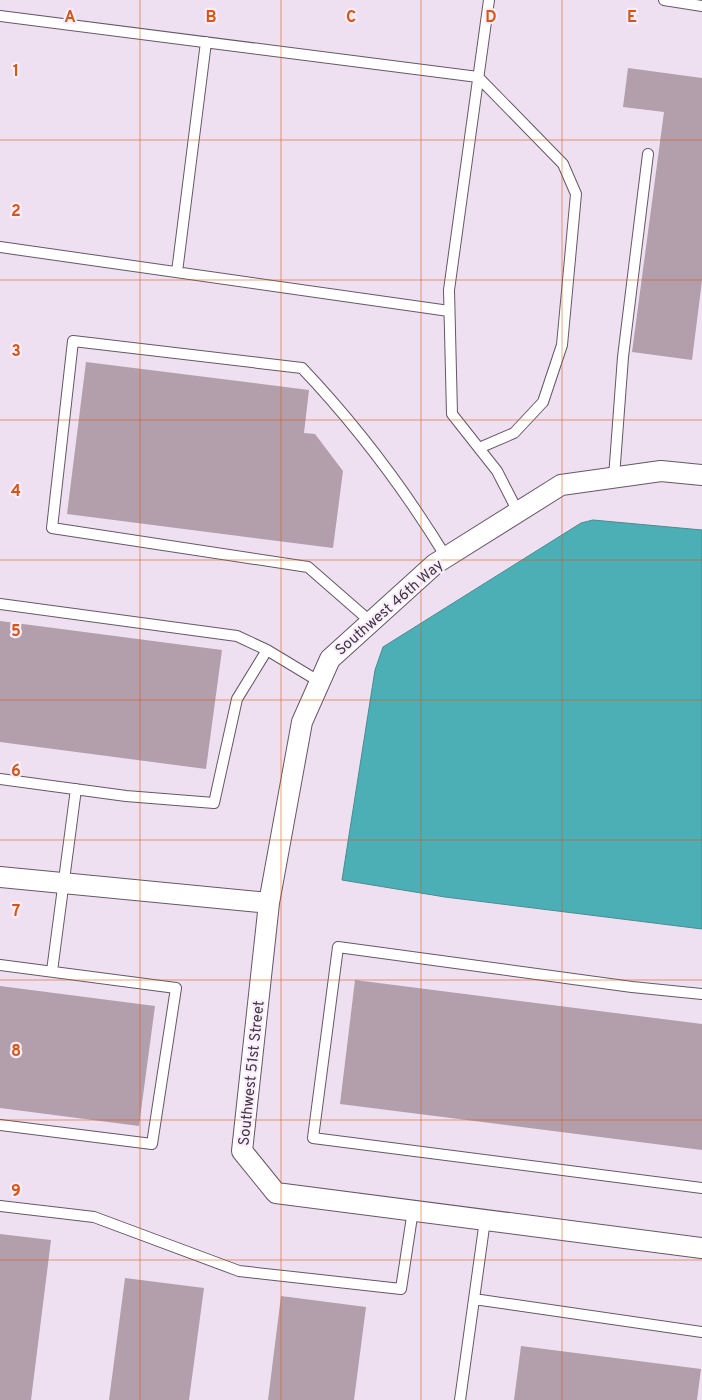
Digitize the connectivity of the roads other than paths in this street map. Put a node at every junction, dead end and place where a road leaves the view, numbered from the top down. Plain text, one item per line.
1 (489, 0) edge
2 (664, 0) edge
3 (702, 6) edge
4 (0, 16) edge
5 (206, 42) junction
6 (478, 77) junction
7 (648, 154) dead end
8 (0, 247) edge
9 (177, 272) junction
10 (449, 311) junction
11 (479, 448) junction
12 (702, 475) edge
13 (614, 477) junction
14 (518, 512) junction
15 (446, 557) junction
16 (0, 604) edge
17 (371, 622) junction
18 (267, 650) junction
19 (320, 682) junction
20 (0, 779) edge
21 (76, 789) junction
22 (0, 877) edge
23 (64, 883) junction
24 (269, 903) junction
25 (0, 965) edge
26 (52, 971) junction
27 (702, 994) edge
28 (0, 1125) edge
29 (702, 1188) edge
30 (0, 1206) edge
31 (413, 1210) junction
32 (485, 1220) junction
33 (702, 1248) edge
34 (474, 1299) junction
35 (702, 1332) edge
36 (460, 1400) edge

1 - 6 lane
2 - 3 lane
4 - 5 lane
5 - 6 lane
5 - 9 lane
6 - 10 lane
6 - 11 lane
7 - 13 lane
8 - 9 lane
9 - 10 lane
10 - 11 lane
11 - 14 lane
12 - 13 street
13 - 14 street, Southwest 46th Way
14 - 15 street, Southwest 46th Way
15 - 17 street, Southwest 46th Way
15 - 17 lane
16 - 18 lane
17 - 19 street, Southwest 46th Way
18 - 19 lane
18 - 21 lane
19 - 24 street, Southwest 46th Way
20 - 21 lane
21 - 23 lane
22 - 23 street
23 - 24 street
23 - 26 lane
24 - 31 street, Southwest 51st Street
25 - 26 lane
26 - 28 lane
27 - 29 lane
30 - 31 lane
31 - 32 street, Southwest 51st Street
32 - 33 street, Southwest 51st Street
32 - 34 lane
34 - 35 lane
34 - 36 lane

